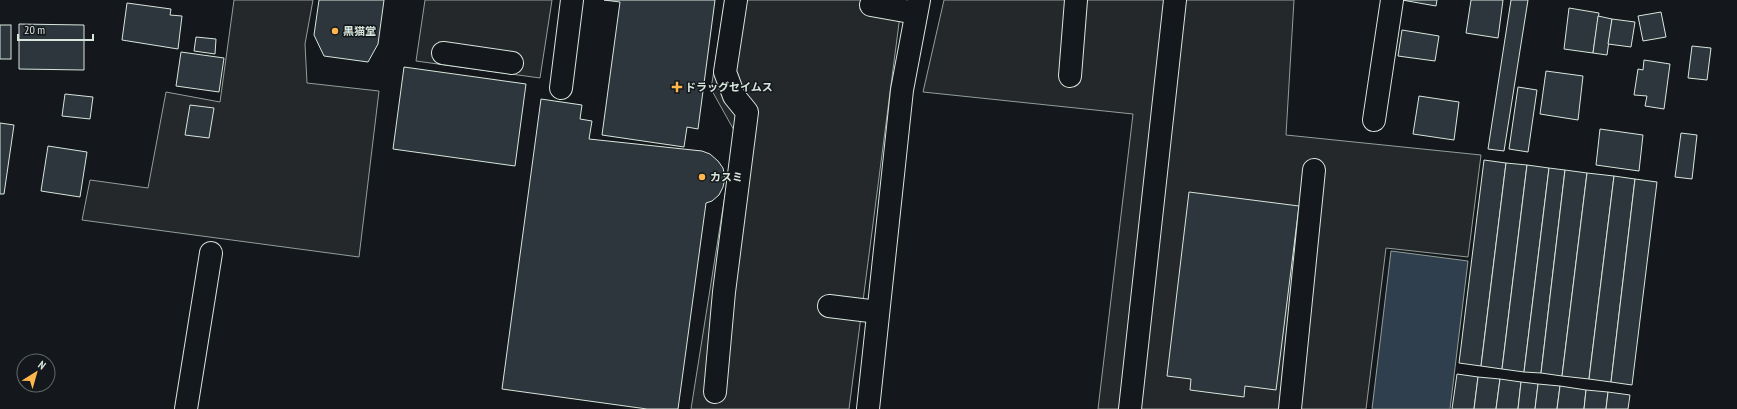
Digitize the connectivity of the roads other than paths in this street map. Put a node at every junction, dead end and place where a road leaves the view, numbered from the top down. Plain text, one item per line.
1 (572, 0) edge
2 (736, 0) edge
3 (1076, 0) edge
4 (1175, 0) edge
5 (1392, 0) edge
6 (871, 5) dead end
7 (917, 6) edge
8 (443, 53) dead end
9 (512, 63) dead end
10 (1070, 76) dead end
11 (561, 88) dead end
12 (1374, 120) dead end
13 (1314, 170) dead end
14 (211, 253) dead end
15 (829, 306) dead end
16 (878, 312) junction
17 (715, 392) dead end
18 (186, 409) edge
19 (868, 409) edge
20 (1130, 409) edge
21 (1290, 409) edge

1 - 11 street
2 - 17 street
3 - 10 street
4 - 20 street
5 - 12 street
6 - 7 street
7 - 16 street
8 - 9 street
13 - 21 street
14 - 18 street
15 - 16 street
16 - 19 street

